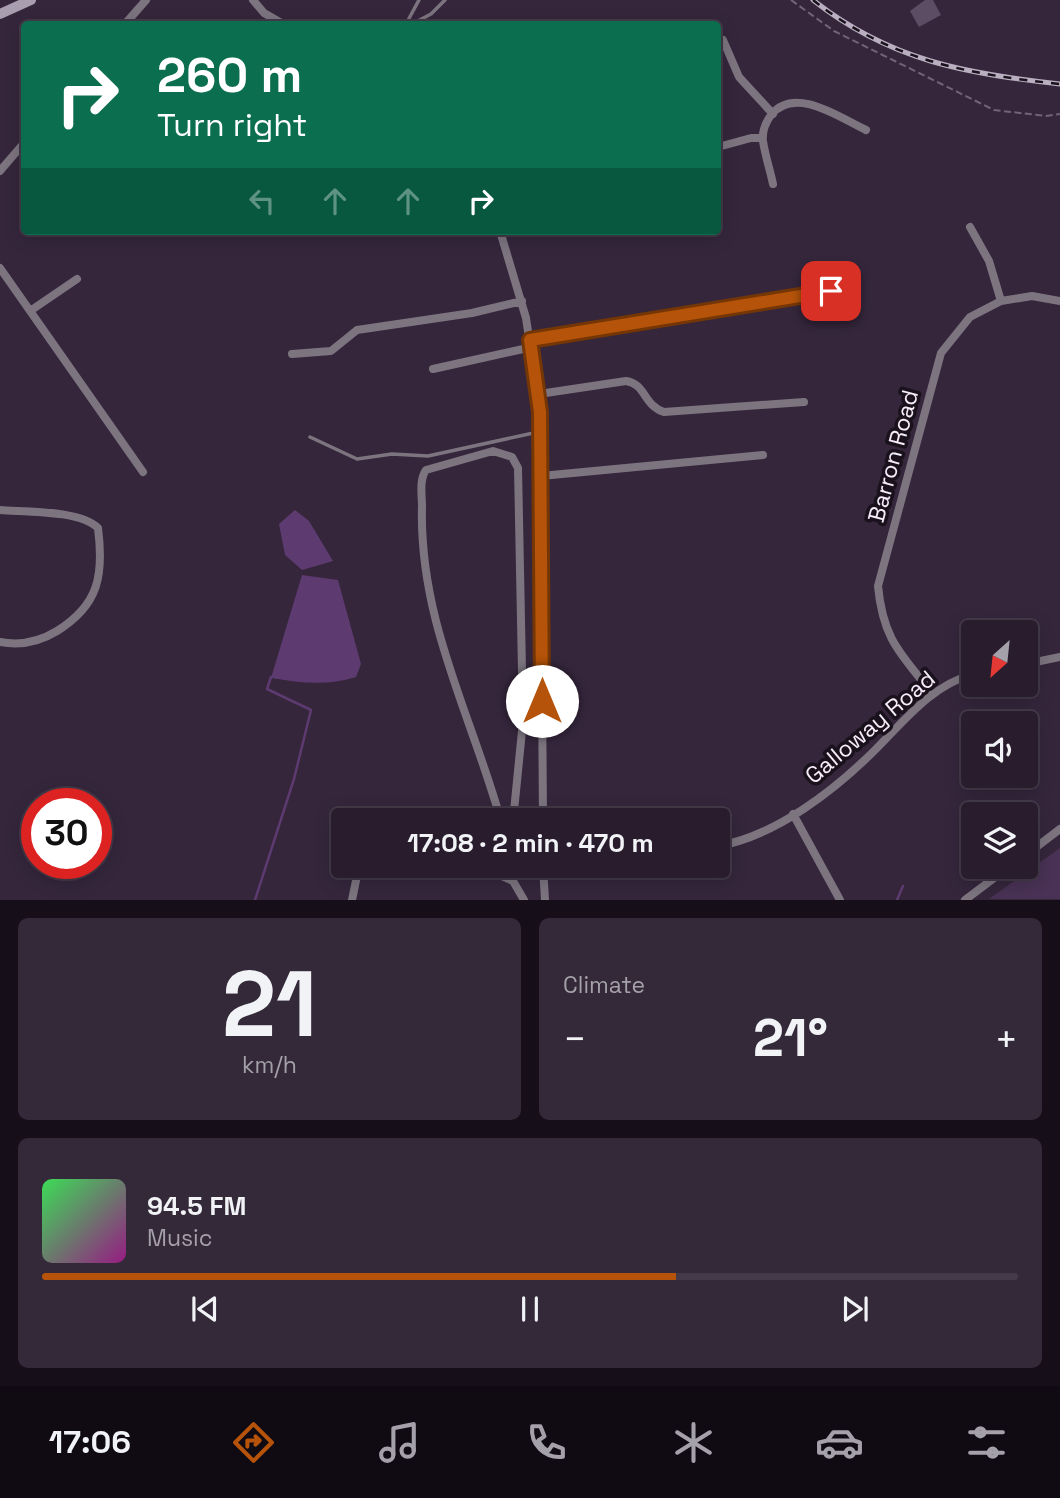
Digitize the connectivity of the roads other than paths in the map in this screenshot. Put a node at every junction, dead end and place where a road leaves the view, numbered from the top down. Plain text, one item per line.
1 (31, 0) edge
2 (146, 0) edge
3 (253, 0) edge
4 (419, 0) edge
5 (445, 0) edge
6 (0, 14) edge
7 (128, 21) edge
8 (279, 21) edge
9 (408, 21) edge
10 (417, 21) edge
11 (723, 40) dead end
12 (773, 114) junction
13 (866, 130) dead end
14 (762, 138) junction
15 (21, 146) edge
16 (721, 146) edge
17 (0, 171) edge
18 (773, 184) dead end
19 (970, 228) dead end
20 (501, 235) edge
21 (0, 268) edge
22 (77, 279) dead end
23 (857, 286) dead end
24 (522, 301) junction
25 (1001, 301) junction
26 (1060, 301) edge
27 (30, 311) junction
28 (531, 344) junction
29 (292, 354) dead end
30 (433, 369) dead end
31 (539, 394) junction
32 (804, 402) dead end
33 (540, 431) junction
34 (310, 437) dead end
35 (762, 455) dead end
36 (143, 472) dead end
37 (541, 476) junction
38 (0, 510) edge
39 (0, 642) edge
40 (1060, 657) edge
41 (1038, 662) edge
42 (961, 680) edge
43 (932, 693) junction
44 (497, 808) edge
45 (514, 808) edge
46 (543, 808) edge
47 (793, 814) junction
48 (1060, 829) edge
49 (730, 842) edge
50 (1038, 846) edge
51 (357, 878) edge
52 (506, 878) edge
53 (513, 878) edge
54 (544, 878) edge
55 (993, 879) edge
56 (513, 881) junction
57 (352, 900) edge
58 (524, 900) edge
59 (545, 900) edge
60 (840, 900) edge
61 (965, 900) edge

1 - 6 main road
2 - 7 street
3 - 8 street
4 - 9 lane
5 - 10 lane
11 - 12 street
12 - 13 street
12 - 14 street
14 - 16 street
14 - 18 street
15 - 17 street
19 - 25 street
20 - 24 street
21 - 27 street
22 - 27 street
23 - 28 street
24 - 28 street
24 - 29 street
25 - 26 street, Barron Road
25 - 43 street, Barron Road
27 - 36 street
28 - 30 street
28 - 31 street
31 - 32 street
31 - 33 street
33 - 34 lane
33 - 37 street
35 - 37 street
37 - 46 street
38 - 39 street
40 - 41 street
42 - 43 street, Galloway Road
43 - 47 street, Galloway Road
44 - 45 street
47 - 49 street, Galloway Road
47 - 60 street
48 - 50 street
51 - 57 street
52 - 56 street
53 - 56 street
54 - 59 street
55 - 61 street
56 - 58 street

